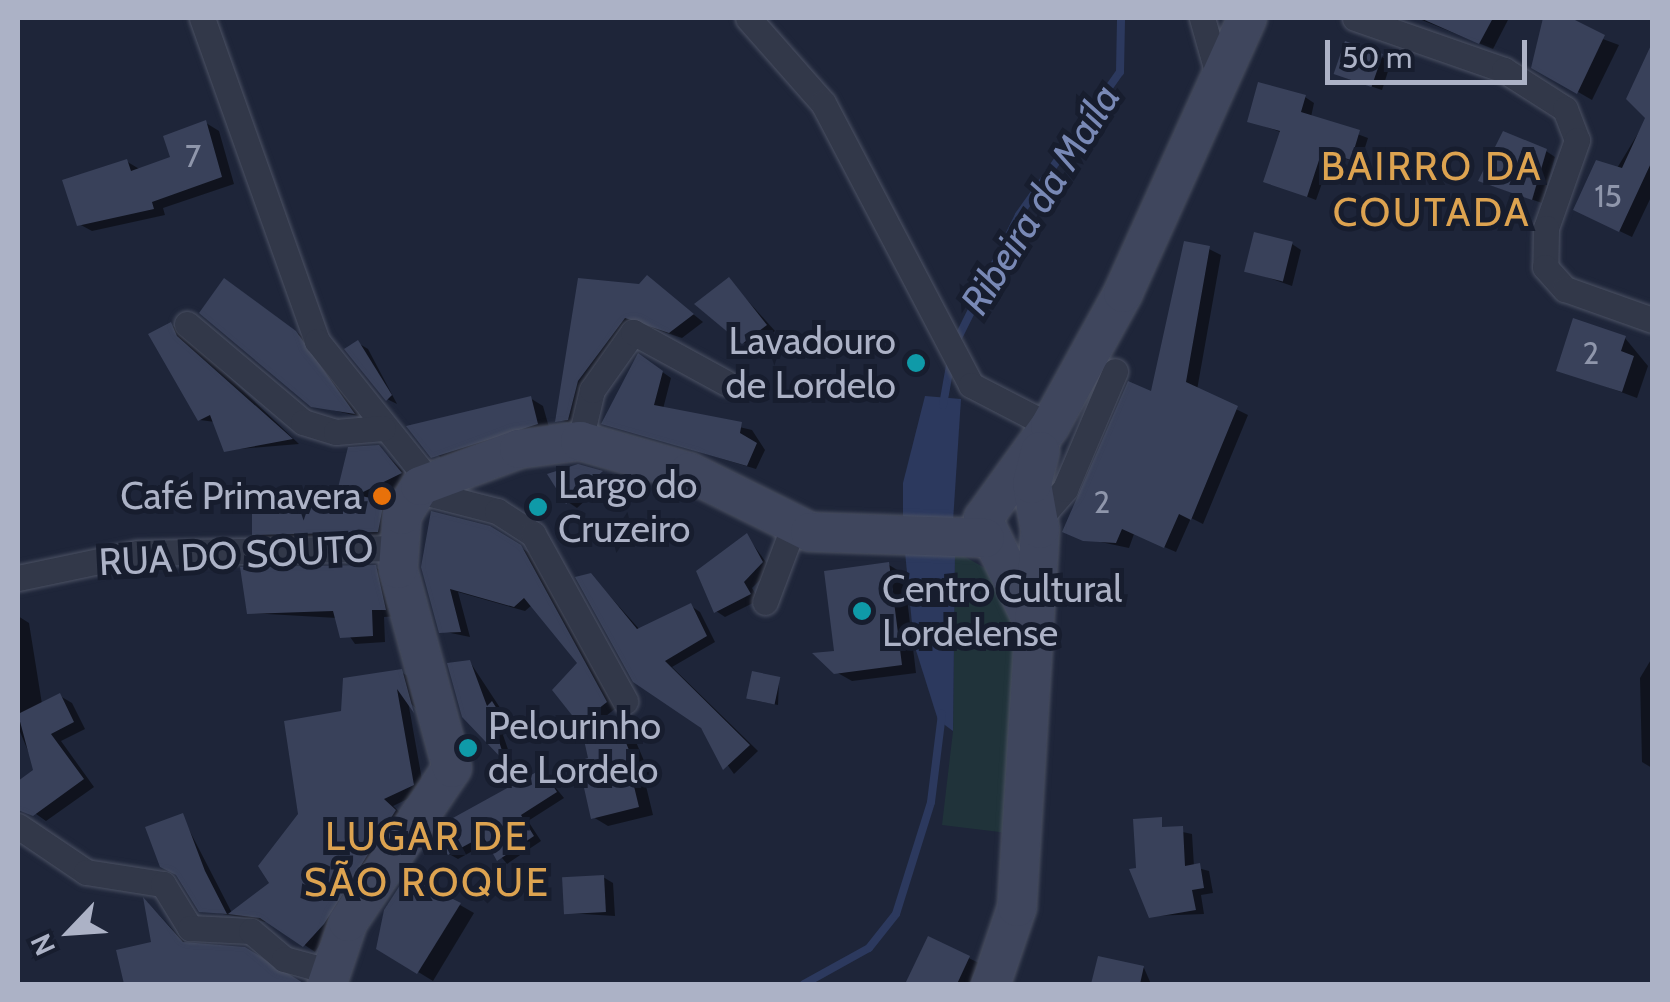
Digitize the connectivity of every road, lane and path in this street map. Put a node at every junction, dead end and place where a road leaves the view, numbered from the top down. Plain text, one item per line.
1 (202, 18) edge
2 (748, 18) edge
3 (1202, 18) edge
4 (1247, 18) edge
5 (1355, 18) edge
6 (1220, 78) junction
7 (1652, 320) edge
8 (188, 324) dead end
9 (1115, 371) dead end
10 (726, 383) dead end
11 (1050, 426) junction
12 (383, 428) junction
13 (580, 440) junction
14 (422, 486) junction
15 (1038, 523) junction
16 (794, 525) junction
17 (983, 528) junction
18 (398, 548) junction
19 (18, 578) edge
20 (765, 602) dead end
21 (1030, 616) junction
22 (624, 701) dead end
23 (18, 826) edge
24 (328, 978) edge
25 (991, 984) edge

1 - 12 street
2 - 11 street
3 - 6 street
4 - 6 main road
5 - 7 street
6 - 11 main road
8 - 12 street
9 - 15 street
10 - 13 street
11 - 15 main road
11 - 17 main road
12 - 14 street
13 - 14 main road
13 - 16 main road
14 - 18 main road
14 - 22 street
15 - 17 main road
15 - 17 main road
15 - 21 main road
16 - 17 main road
16 - 20 street
17 - 21 main road
18 - 19 street, RUA DO SOUTO
18 - 24 main road
21 - 25 main road
23 - 24 street

